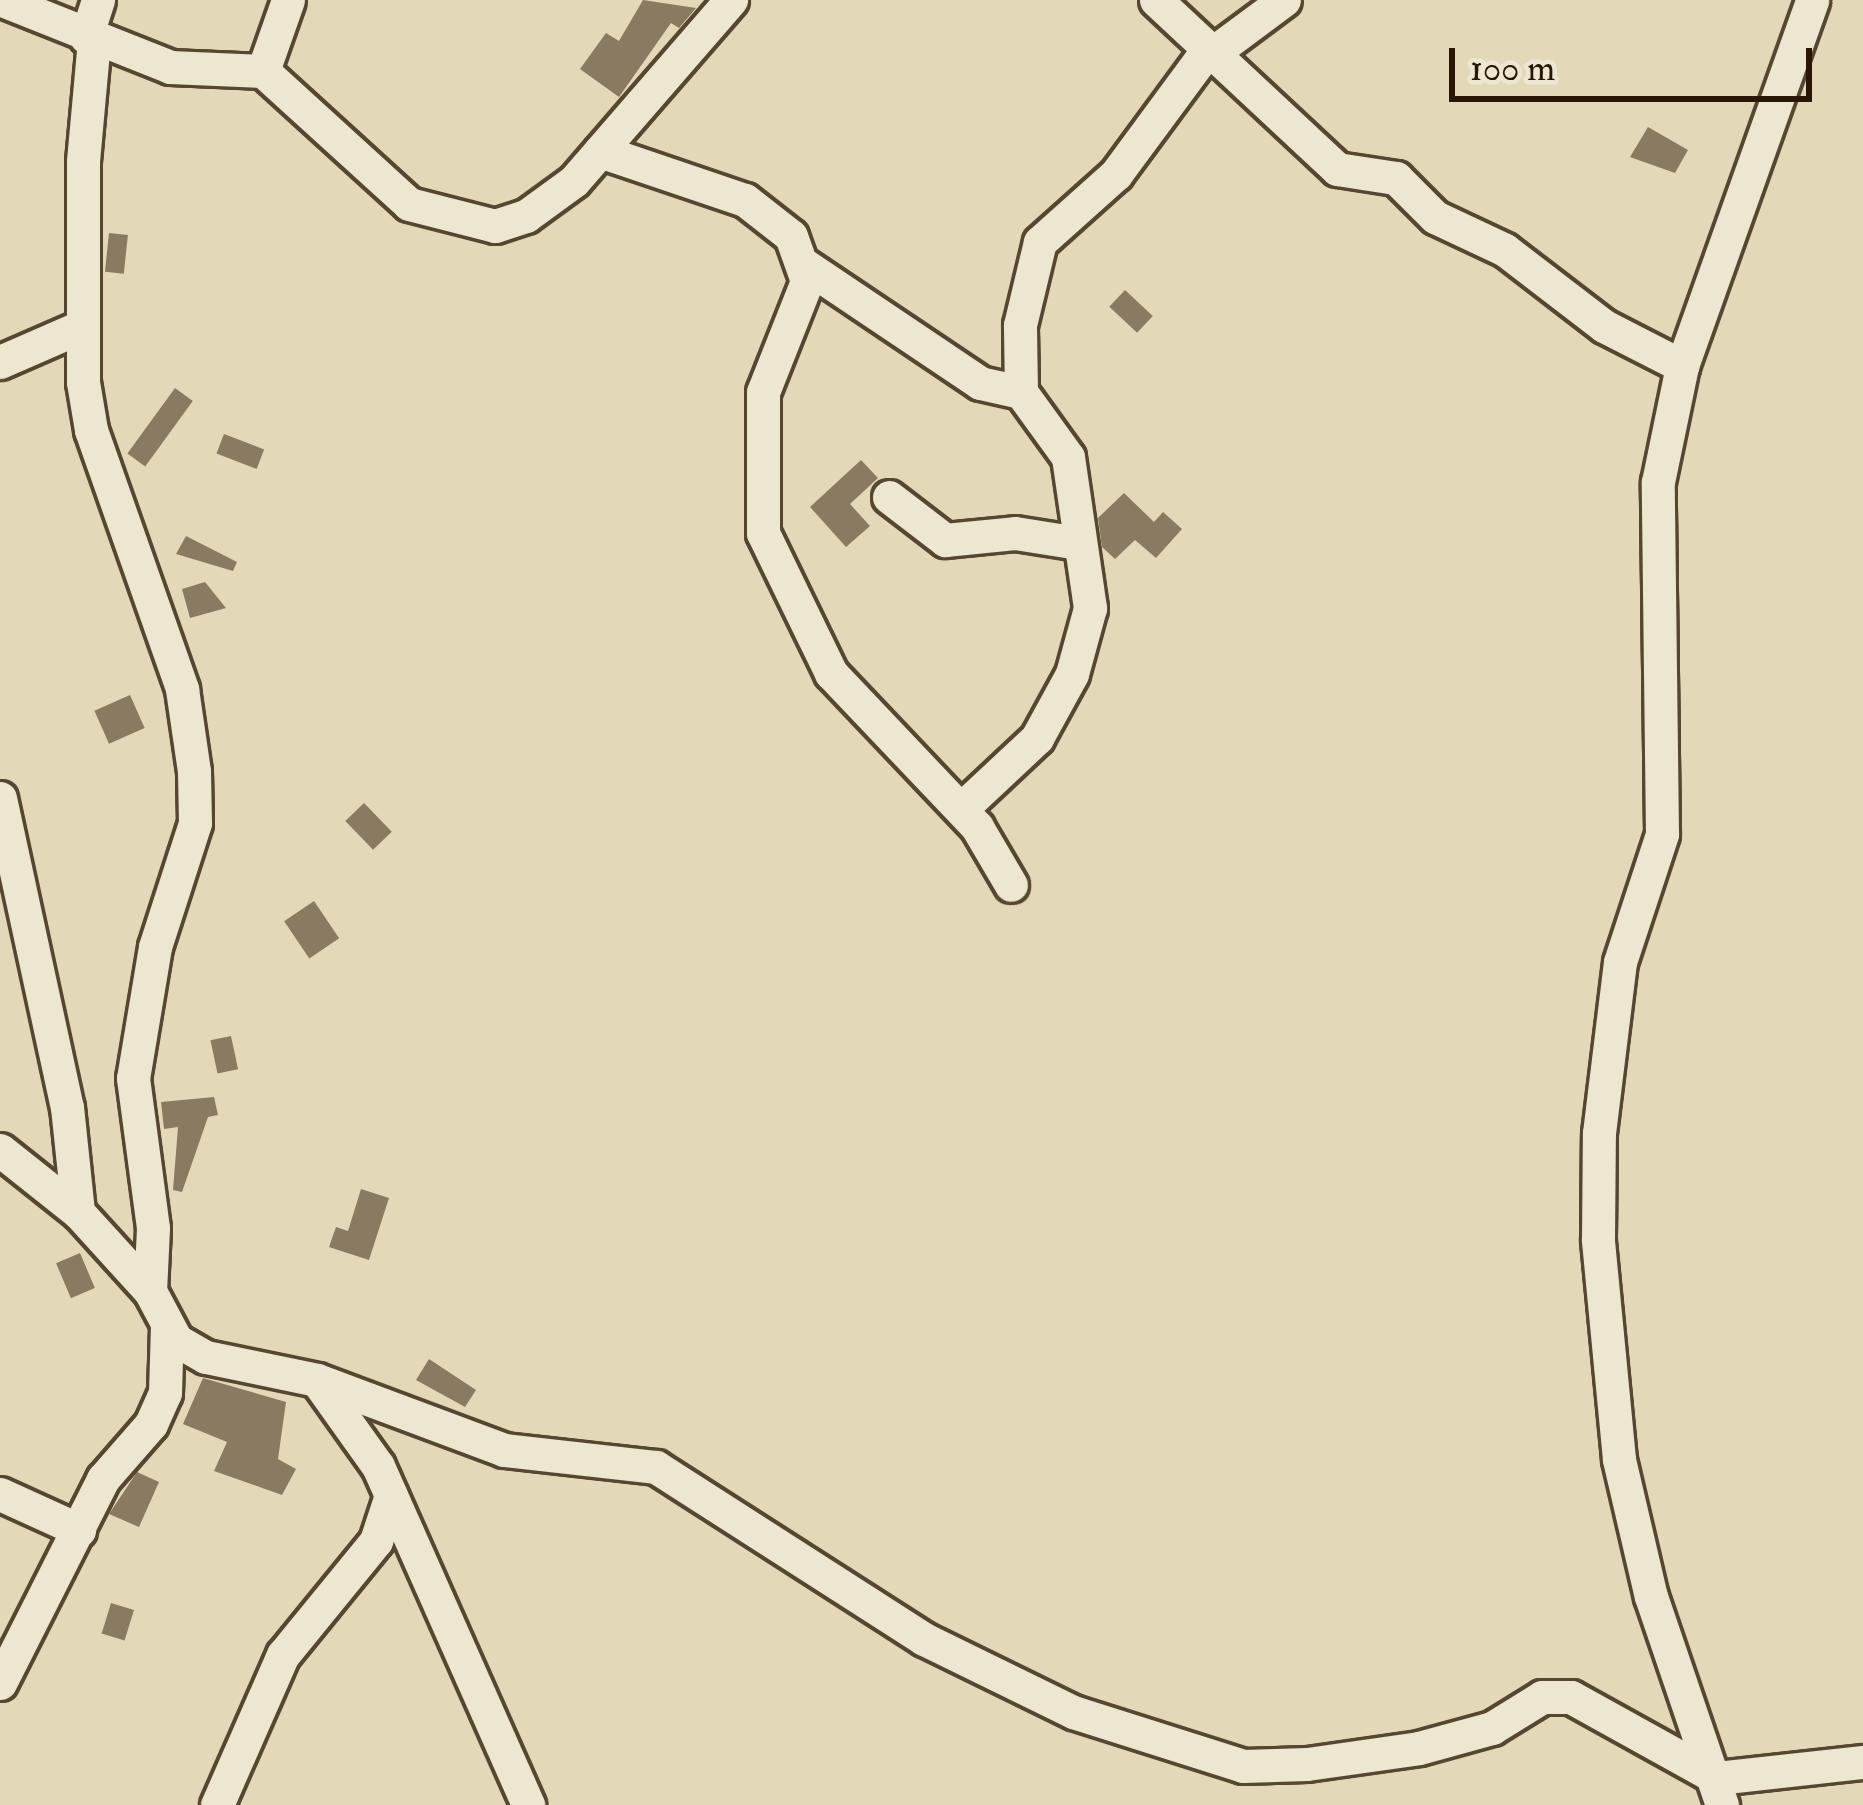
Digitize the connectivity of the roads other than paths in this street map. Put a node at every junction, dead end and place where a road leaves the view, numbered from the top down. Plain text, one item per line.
1 (2, 0) edge
2 (98, 0) edge
3 (288, 0) edge
4 (731, 0) edge
5 (1156, 0) edge
6 (1284, 0) edge
7 (1812, 0) edge
8 (90, 39) junction
9 (1212, 50) junction
10 (263, 71) junction
11 (600, 151) junction
12 (803, 264) junction
13 (80, 327) junction
14 (0, 362) edge
15 (1682, 366) junction
16 (1021, 392) junction
17 (889, 497) dead end
18 (1078, 543) junction
19 (0, 798) edge
20 (962, 809) junction
21 (1011, 885) dead end
22 (0, 1150) edge
23 (78, 1212) junction
24 (150, 1291) junction
25 (167, 1325) junction
26 (317, 1380) junction
27 (0, 1494) edge
28 (391, 1495) junction
29 (79, 1530) junction
30 (0, 1683) edge
31 (1863, 1762) edge
32 (1719, 1792) edge
33 (217, 1805) edge
34 (528, 1805) edge

1 - 8 street
2 - 8 street
3 - 10 street
4 - 11 street
5 - 9 street
6 - 9 street
7 - 15 street
8 - 10 street
8 - 13 street
9 - 15 street
9 - 16 street
10 - 11 street
11 - 12 street
12 - 16 street
12 - 20 street
13 - 14 street
13 - 24 street
15 - 32 street
16 - 18 street
17 - 18 street
18 - 20 street
19 - 23 street
20 - 21 street
22 - 23 street
23 - 24 street
24 - 25 street
25 - 26 street
25 - 29 street
26 - 28 street
26 - 32 street
27 - 29 street
28 - 33 street
28 - 34 street
29 - 30 street
31 - 32 street

